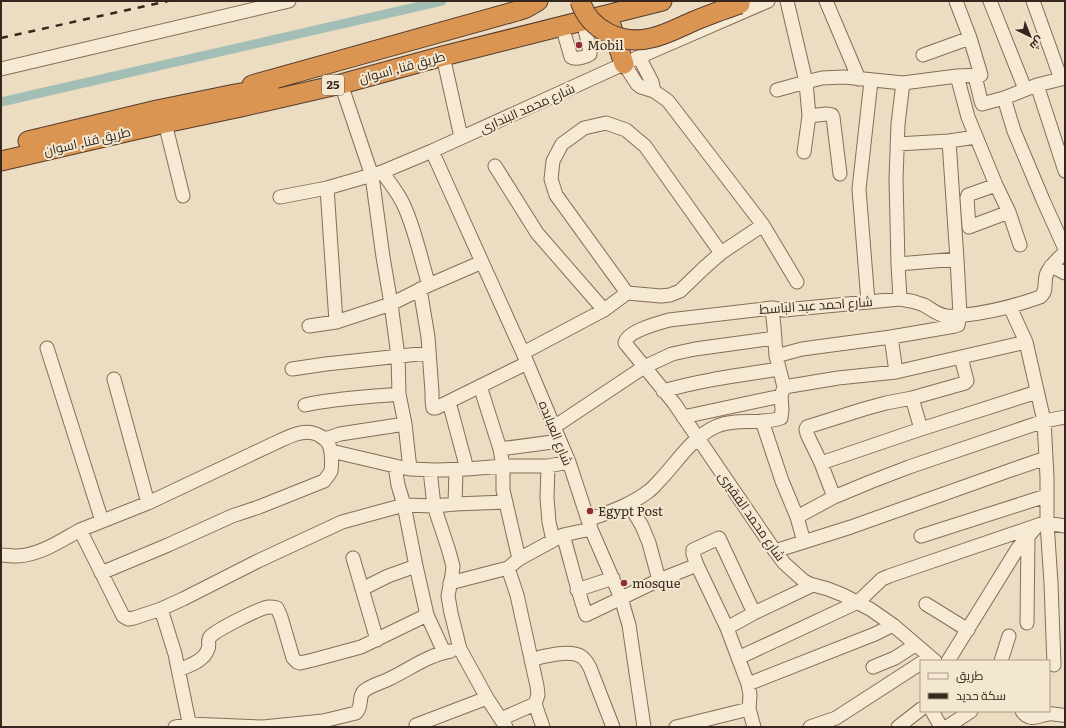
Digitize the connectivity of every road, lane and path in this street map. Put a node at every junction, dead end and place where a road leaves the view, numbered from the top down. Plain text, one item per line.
1 (289, 1) edge
2 (538, 1) edge
3 (662, 1) edge
4 (768, 1) edge
5 (787, 1) edge
6 (826, 1) edge
7 (956, 1) edge
8 (990, 1) edge
9 (1033, 1) edge
10 (744, 2) edge
11 (607, 6) edge
12 (581, 10) edge
13 (561, 20) junction
14 (970, 38) junction
15 (923, 55) dead end
16 (443, 56) junction
17 (632, 60) junction
18 (1, 69) edge
19 (957, 76) junction
20 (975, 76) junction
21 (1063, 79) edge
22 (865, 80) junction
23 (806, 82) junction
24 (903, 83) junction
25 (340, 84) junction
26 (1038, 85) junction
27 (777, 90) dead end
28 (1025, 90) junction
29 (235, 94) junction
30 (1004, 98) junction
31 (809, 116) junction
32 (165, 123) junction
33 (461, 137) junction
34 (976, 137) junction
35 (949, 141) junction
36 (897, 144) junction
37 (1, 147) edge
38 (432, 151) junction
39 (804, 152) dead end
40 (1, 161) edge
41 (495, 166) dead end
42 (1065, 171) edge
43 (377, 174) junction
44 (840, 174) dead end
45 (996, 185) junction
46 (327, 188) junction
47 (183, 196) dead end
48 (280, 197) dead end
49 (1009, 212) junction
50 (763, 225) junction
51 (1020, 245) dead end
52 (1065, 249) edge
53 (1065, 252) edge
54 (721, 253) junction
55 (957, 259) junction
56 (482, 262) junction
57 (898, 264) junction
58 (1051, 266) junction
59 (1065, 273) edge
60 (797, 282) dead end
61 (424, 287) junction
62 (627, 293) junction
63 (900, 299) junction
64 (868, 302) junction
65 (391, 304) junction
66 (1010, 307) junction
67 (772, 308) junction
68 (604, 310) junction
69 (960, 315) junction
70 (336, 322) junction
71 (308, 326) dead end
72 (891, 337) junction
73 (775, 338) junction
74 (625, 342) joint
75 (1026, 342) junction
76 (47, 348) dead end
77 (428, 353) junction
78 (398, 356) junction
79 (776, 356) junction
80 (961, 357) junction
81 (525, 358) junction
82 (644, 367) junction
83 (292, 369) dead end
84 (779, 369) junction
85 (896, 372) junction
86 (114, 379) dead end
87 (480, 386) junction
88 (663, 391) junction
89 (782, 392) junction
90 (1037, 392) junction
91 (399, 394) junction
92 (912, 398) junction
93 (449, 402) junction
94 (305, 405) dead end
95 (683, 417) junction
96 (1065, 417) edge
97 (1044, 421) junction
98 (762, 422) junction
99 (405, 424) junction
100 (554, 427) junction
101 (921, 429) junction
102 (697, 438) junction
103 (325, 440) junction
104 (560, 441) junction
105 (500, 449) junction
106 (331, 451) junction
107 (1046, 458) junction
108 (569, 462) junction
109 (821, 463) junction
110 (395, 466) junction
111 (503, 466) junction
112 (548, 466) junction
113 (410, 469) junction
114 (430, 470) junction
115 (461, 470) junction
116 (1046, 496) junction
117 (834, 497) junction
118 (506, 502) junction
119 (148, 503) junction
120 (455, 504) junction
121 (629, 504) junction
122 (404, 505) junction
123 (434, 506) junction
124 (797, 517) junction
125 (102, 521) junction
126 (590, 524) junction
127 (1042, 524) junction
128 (1065, 526) edge
129 (80, 530) junction
130 (921, 536) dead end
131 (558, 537) junction
132 (1028, 537) junction
133 (804, 542) junction
134 (775, 552) junction
135 (1, 555) edge
136 (353, 558) dead end
137 (519, 559) junction
138 (416, 566) junction
139 (697, 566) junction
140 (508, 568) junction
141 (101, 573) junction
142 (613, 578) junction
143 (659, 580) junction
144 (450, 583) junction
145 (813, 585) junction
146 (362, 589) junction
147 (577, 590) junction
148 (621, 598) junction
149 (858, 602) junction
150 (926, 604) dead end
151 (161, 609) junction
152 (754, 613) junction
153 (427, 615) junction
154 (1027, 623) dead end
155 (892, 625) junction
156 (727, 628) junction
157 (968, 630) junction
158 (1009, 636) dead end
159 (377, 640) junction
160 (915, 645) junction
161 (460, 649) junction
162 (444, 652) junction
163 (738, 658) junction
164 (531, 660) junction
165 (927, 660) edge
166 (949, 660) edge
167 (1001, 660) edge
168 (1054, 665) dead end
169 (920, 666) edge
170 (873, 667) dead end
171 (179, 670) junction
172 (748, 684) junction
173 (487, 698) junction
174 (535, 704) junction
175 (749, 709) junction
176 (920, 710) edge
177 (933, 712) edge
178 (970, 712) edge
179 (1025, 718) edge
180 (1064, 718) edge
181 (839, 722) edge
182 (503, 723) edge
183 (324, 724) edge
184 (416, 725) dead end
185 (190, 726) edge
186 (175, 727) edge
187 (543, 727) edge
188 (613, 727) edge
189 (644, 727) edge
190 (676, 727) edge
191 (754, 727) edge
192 (810, 727) edge
193 (898, 727) edge
194 (942, 727) edge
195 (947, 727) edge

1 - 18 street
2 - 29 highway
3 - 11 highway, طريق قنا, اسوان / 25
4 - 17 street, شارع محمد البندارى
5 - 23 street
6 - 22 street
7 - 14 street
8 - 28 street
9 - 21 street
10 - 12 highway, bridge
11 - 12 highway, طريق قنا, اسوان / 25
11 - 17 highway
12 - 13 highway, طريق قنا, اسوان / 25
12 - 13 street
13 - 16 highway, طريق قنا, اسوان / 25
13 - 29 highway, طريق قنا, اسوان / 25
14 - 15 street
14 - 20 street
16 - 25 highway, طريق قنا, اسوان / 25
16 - 33 street
17 - 33 street, شارع محمد البندارى
17 - 50 street
19 - 20 street
19 - 24 street
19 - 34 street
20 - 30 street
21 - 26 street
22 - 23 street
22 - 24 street
22 - 64 street
23 - 27 street
23 - 31 street
24 - 36 street
25 - 32 highway, طريق قنا, اسوان / 25
25 - 43 street
26 - 28 street
26 - 42 street
28 - 30 street
29 - 37 highway, طريق قنا, اسوان / 25
30 - 52 street
31 - 39 street
31 - 44 street
32 - 40 highway, طريق قنا, اسوان / 25
32 - 47 street
33 - 38 street, شارع محمد البندارى
34 - 35 street
34 - 45 street
35 - 36 street
35 - 55 street
36 - 57 street
38 - 43 street, شارع محمد البندارى
38 - 56 street, شارع العبابده
41 - 68 street
43 - 46 street, شارع محمد البندارى
43 - 61 street
43 - 65 street
45 - 49 street
45 - 49 street
46 - 48 street, شارع محمد البندارى
46 - 70 street
49 - 51 street
50 - 54 street
50 - 60 street
53 - 58 street
54 - 62 street
54 - 62 street
55 - 57 street
55 - 69 street
56 - 61 street
56 - 81 street, شارع العبابده
57 - 63 street
58 - 59 street
58 - 66 street, شارع احمد عبد الباسط
61 - 65 street
61 - 77 street
62 - 68 street
63 - 64 street, شارع احمد عبد الباسط
63 - 69 street, شارع احمد عبد الباسط
64 - 67 street, شارع احمد عبد الباسط
65 - 70 street
65 - 78 street
66 - 69 street, شارع احمد عبد الباسط
66 - 75 street
67 - 73 street
67 - 74 street, شارع احمد عبد الباسط
68 - 81 street
69 - 72 street
70 - 71 street
72 - 79 street
72 - 85 street
73 - 79 street
73 - 82 street
74 - 82 street, شارع محمد الفقيرى
75 - 80 street
75 - 90 street
76 - 125 street
77 - 78 street
77 - 93 street
78 - 83 street
78 - 91 street
79 - 84 street
80 - 85 street
80 - 92 street
81 - 87 street
81 - 100 street, شارع العبابده
82 - 88 street, شارع محمد الفقيرى
82 - 100 street
84 - 88 street
84 - 89 street
85 - 89 street
86 - 119 street
87 - 93 street
87 - 105 street
88 - 95 street, شارع محمد الفقيرى
89 - 95 street
89 - 98 street
90 - 97 street
90 - 101 street
91 - 94 street
91 - 99 street
92 - 101 street
92 - 109 street
93 - 115 street
95 - 102 street, شارع محمد الفقيرى
96 - 97 street
97 - 107 street
97 - 117 street
98 - 102 street
98 - 124 street
99 - 103 street
99 - 113 street
100 - 104 street, شارع العبابده
101 - 109 street
102 - 121 street
102 - 134 street, شارع محمد الفقيرى
103 - 106 street
103 - 119 street
104 - 105 street
104 - 108 street, شارع العبابده
105 - 111 street
106 - 110 street
106 - 141 street
107 - 116 street
107 - 133 street
108 - 112 street
108 - 126 street, شارع العبابده
109 - 117 street
110 - 113 street
110 - 122 street
111 - 112 street
111 - 115 street
111 - 118 street
112 - 131 street
113 - 114 street
114 - 115 street
114 - 123 street
115 - 120 street
116 - 127 street
116 - 130 street
117 - 124 street
118 - 120 street
118 - 137 street
119 - 125 street
120 - 123 street
121 - 126 street
121 - 143 street
122 - 123 street
122 - 138 street
122 - 151 street
123 - 144 street
124 - 133 street
125 - 129 street
126 - 131 street
126 - 142 street, شارع العبابده
127 - 128 street
127 - 132 street
127 - 149 street
127 - 168 street
129 - 135 street
129 - 141 street
131 - 137 street
131 - 147 street
132 - 154 street
132 - 157 street
133 - 134 street
134 - 145 street, شارع محمد الفقيرى
136 - 146 street
137 - 140 street
138 - 146 street
138 - 153 street
139 - 143 street
139 - 152 street
139 - 156 street
140 - 144 street
140 - 164 street
141 - 151 street
142 - 147 street
142 - 148 street, شارع العبابده
143 - 148 street
144 - 161 street
145 - 149 street, شارع محمد الفقيرى
145 - 152 street
146 - 159 street
147 - 148 street
148 - 189 street, شارع العبابده
149 - 155 street, شارع محمد الفقيرى
149 - 163 street
150 - 157 street
151 - 171 street
152 - 156 street
153 - 159 street
153 - 162 street
155 - 160 street, شارع محمد الفقيرى
155 - 172 street
156 - 163 street
157 - 166 street
158 - 167 street
159 - 171 street
160 - 165 street, شارع محمد الفقيرى
160 - 170 street
161 - 162 street
161 - 173 street
162 - 183 street
163 - 172 street
164 - 174 street
164 - 188 street
169 - 181 street
171 - 185 street
172 - 175 street
173 - 182 street
173 - 184 street
174 - 182 street
174 - 187 street
175 - 190 street
175 - 191 street
176 - 193 street
177 - 194 street
178 - 195 street
179 - 180 street
181 - 192 street
183 - 185 street
185 - 186 street

